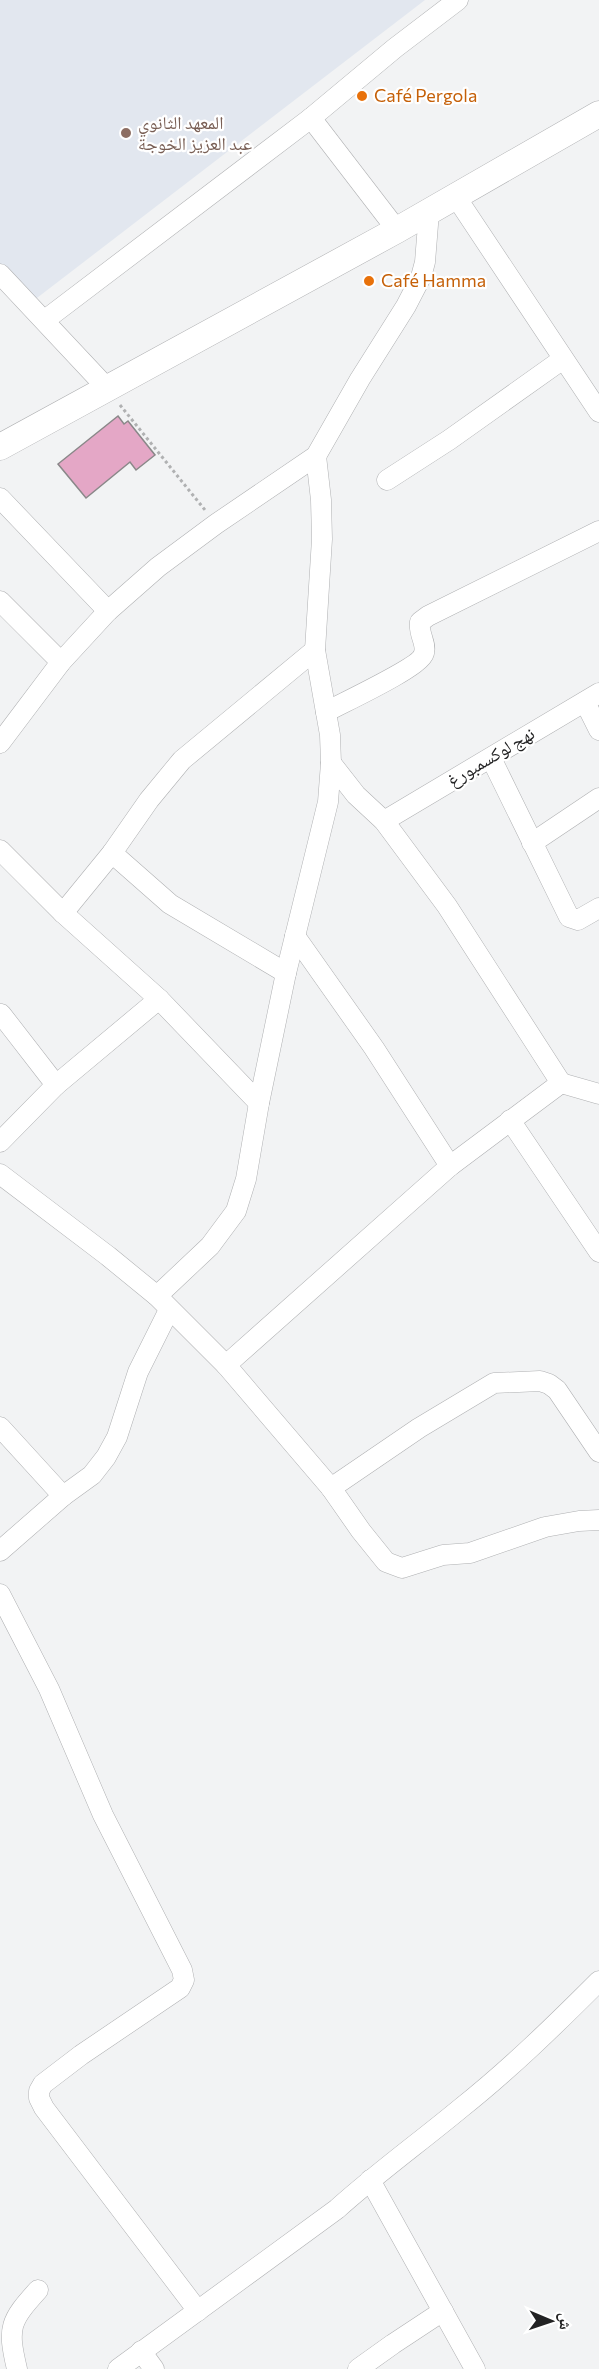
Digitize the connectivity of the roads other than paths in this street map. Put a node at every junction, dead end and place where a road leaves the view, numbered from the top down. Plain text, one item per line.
1 (458, 0) edge
2 (599, 114) edge
3 (311, 118) junction
4 (456, 197) junction
5 (429, 212) junction
6 (397, 230) junction
7 (0, 274) edge
8 (45, 320) junction
9 (563, 359) junction
10 (106, 387) junction
11 (599, 412) edge
12 (0, 447) edge
13 (316, 456) junction
14 (387, 480) dead end
15 (0, 498) edge
16 (599, 531) edge
17 (0, 601) edge
18 (108, 611) junction
19 (315, 650) junction
20 (61, 662) junction
21 (592, 697) edge
22 (326, 712) junction
23 (599, 730) edge
24 (0, 742) edge
25 (491, 758) junction
26 (331, 763) junction
27 (599, 798) edge
28 (384, 821) junction
29 (532, 843) junction
30 (0, 850) edge
31 (112, 854) junction
32 (599, 908) edge
33 (63, 913) junction
34 (295, 936) junction
35 (286, 974) junction
36 (159, 999) junction
37 (1, 1014) edge
38 (561, 1083) junction
39 (56, 1085) junction
40 (599, 1094) edge
41 (259, 1103) junction
42 (510, 1120) junction
43 (0, 1142) edge
44 (450, 1166) junction
45 (0, 1174) edge
46 (599, 1252) edge
47 (163, 1303) junction
48 (226, 1365) junction
49 (0, 1428) edge
50 (599, 1452) edge
51 (331, 1488) junction
52 (63, 1496) junction
53 (599, 1520) edge
54 (0, 1551) edge
55 (0, 1594) edge
56 (599, 1981) edge
57 (370, 2180) junction
58 (38, 2290) dead end
59 (198, 2311) junction
60 (443, 2312) junction
61 (141, 2351) junction
62 (17, 2369) edge
63 (118, 2369) edge
64 (154, 2369) edge
65 (358, 2369) edge
66 (475, 2369) edge

1 - 3 street
2 - 4 street
3 - 6 street
3 - 8 street
4 - 5 street
4 - 9 street
5 - 6 street
5 - 13 street
6 - 10 street
7 - 8 street
8 - 10 street
9 - 11 street
9 - 14 street
10 - 12 street
13 - 18 street
13 - 19 street
15 - 18 street
16 - 22 street
17 - 20 street
18 - 20 street
19 - 22 street
19 - 31 street
20 - 24 street
21 - 23 street
21 - 25 street, نهج لوكسمبورغ
22 - 26 street
25 - 28 street, نهج لوكسمبورغ
25 - 29 street
26 - 28 street
26 - 34 street
27 - 29 street
28 - 38 street
29 - 32 street
30 - 33 street
31 - 33 street
31 - 35 street
33 - 36 street
34 - 35 street
34 - 44 street
35 - 41 street
36 - 39 street
36 - 41 street
37 - 39 street
38 - 40 street
38 - 42 street
39 - 43 street
41 - 47 street
42 - 44 street
42 - 46 street
44 - 48 street
45 - 47 street
47 - 48 street
47 - 52 street
48 - 51 street
49 - 52 street
50 - 51 street
51 - 53 street
52 - 54 street
55 - 59 street
56 - 57 street
57 - 59 street
57 - 60 street
58 - 62 street
59 - 61 street
60 - 65 street
60 - 66 street
61 - 63 street
61 - 64 street

